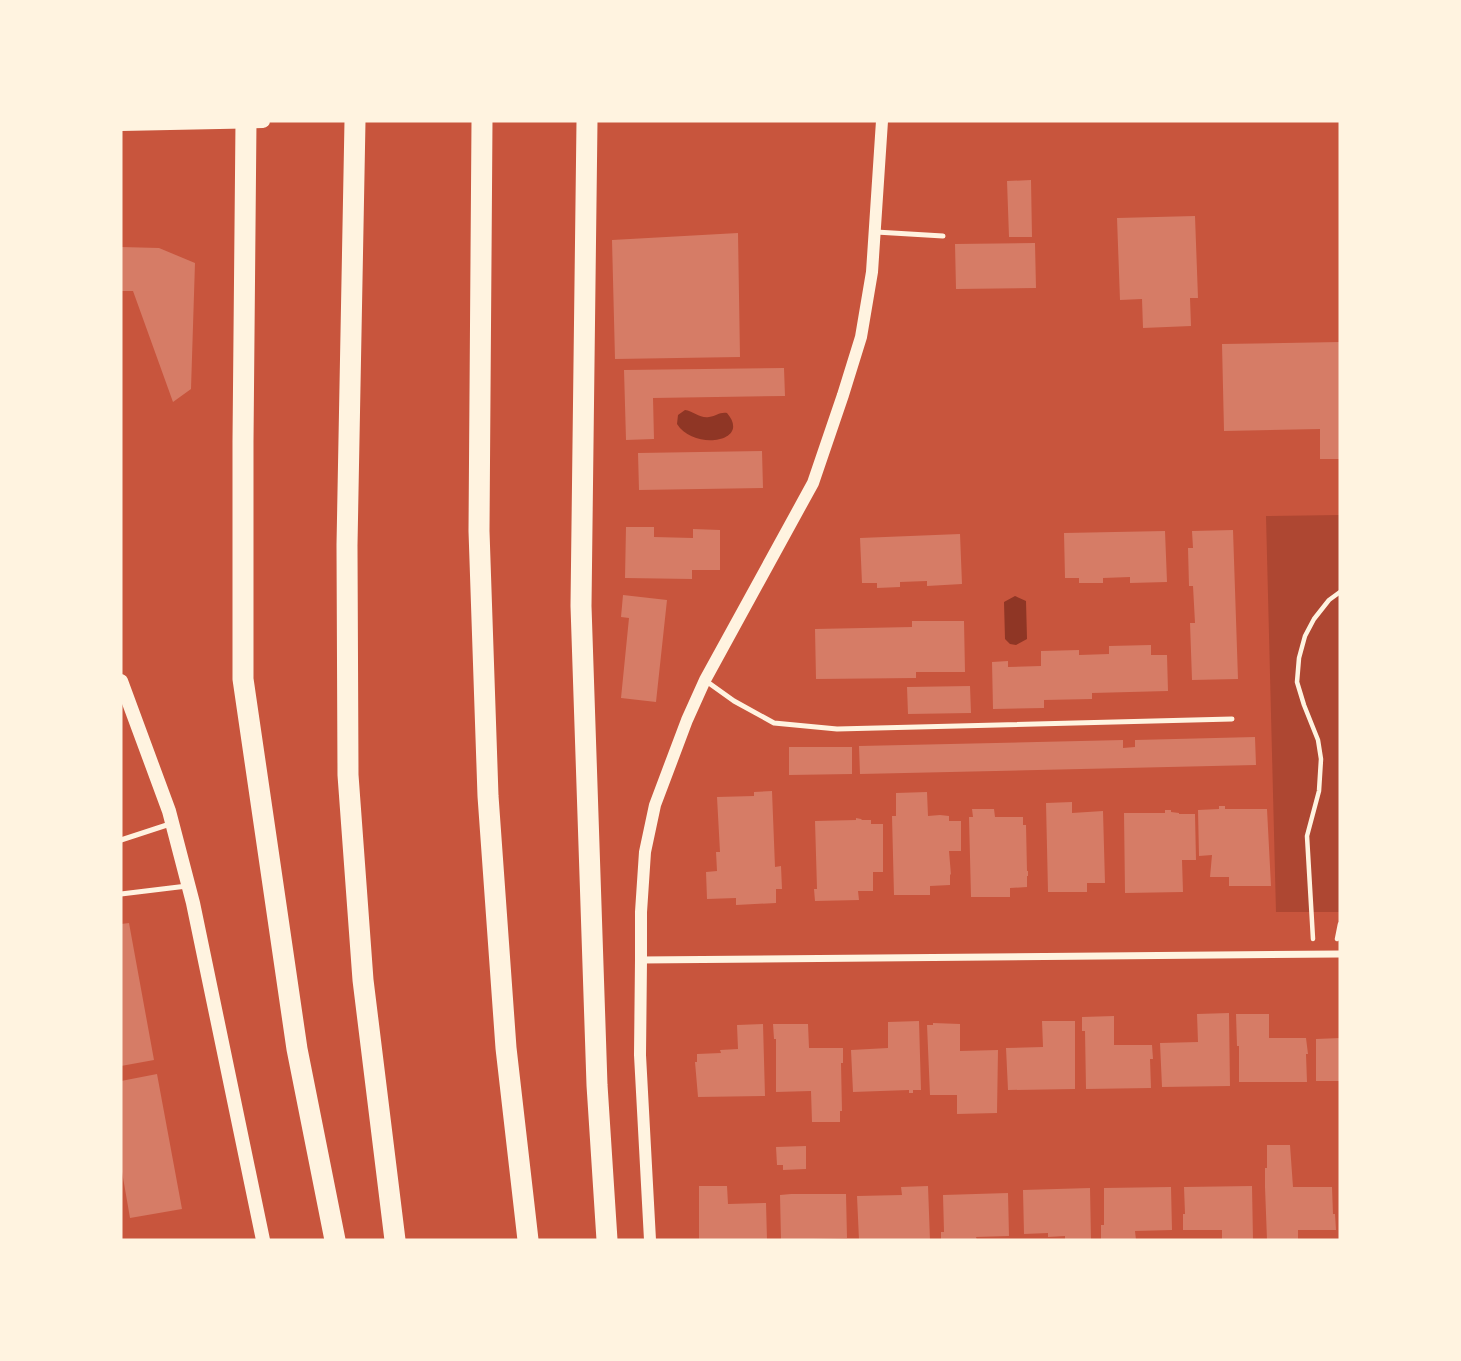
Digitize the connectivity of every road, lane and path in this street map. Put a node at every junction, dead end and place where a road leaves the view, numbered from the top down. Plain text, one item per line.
1 (246, 121) edge
2 (263, 121) edge
3 (355, 121) edge
4 (482, 121) edge
5 (587, 121) edge
6 (882, 121) edge
7 (121, 124) edge
8 (875, 232) junction
9 (943, 236) dead end
10 (1340, 592) edge
11 (705, 680) junction
12 (121, 681) edge
13 (1232, 719) dead end
14 (173, 823) junction
15 (121, 840) edge
16 (188, 886) junction
17 (121, 894) edge
18 (1314, 954) junction
19 (1340, 954) edge
20 (641, 960) junction
21 (264, 1240) edge
22 (335, 1240) edge
23 (395, 1240) edge
24 (528, 1240) edge
25 (607, 1240) edge
26 (650, 1240) edge

1 - 2 main road
1 - 7 main road
1 - 22 highway
3 - 23 highway
4 - 24 highway
5 - 25 highway
6 - 8 street
8 - 9 lane
8 - 11 street
10 - 18 path
11 - 13 lane
11 - 20 street
12 - 14 main road
14 - 15 lane
14 - 16 main road
16 - 17 lane
16 - 21 main road
18 - 19 street
18 - 20 street
20 - 26 street

